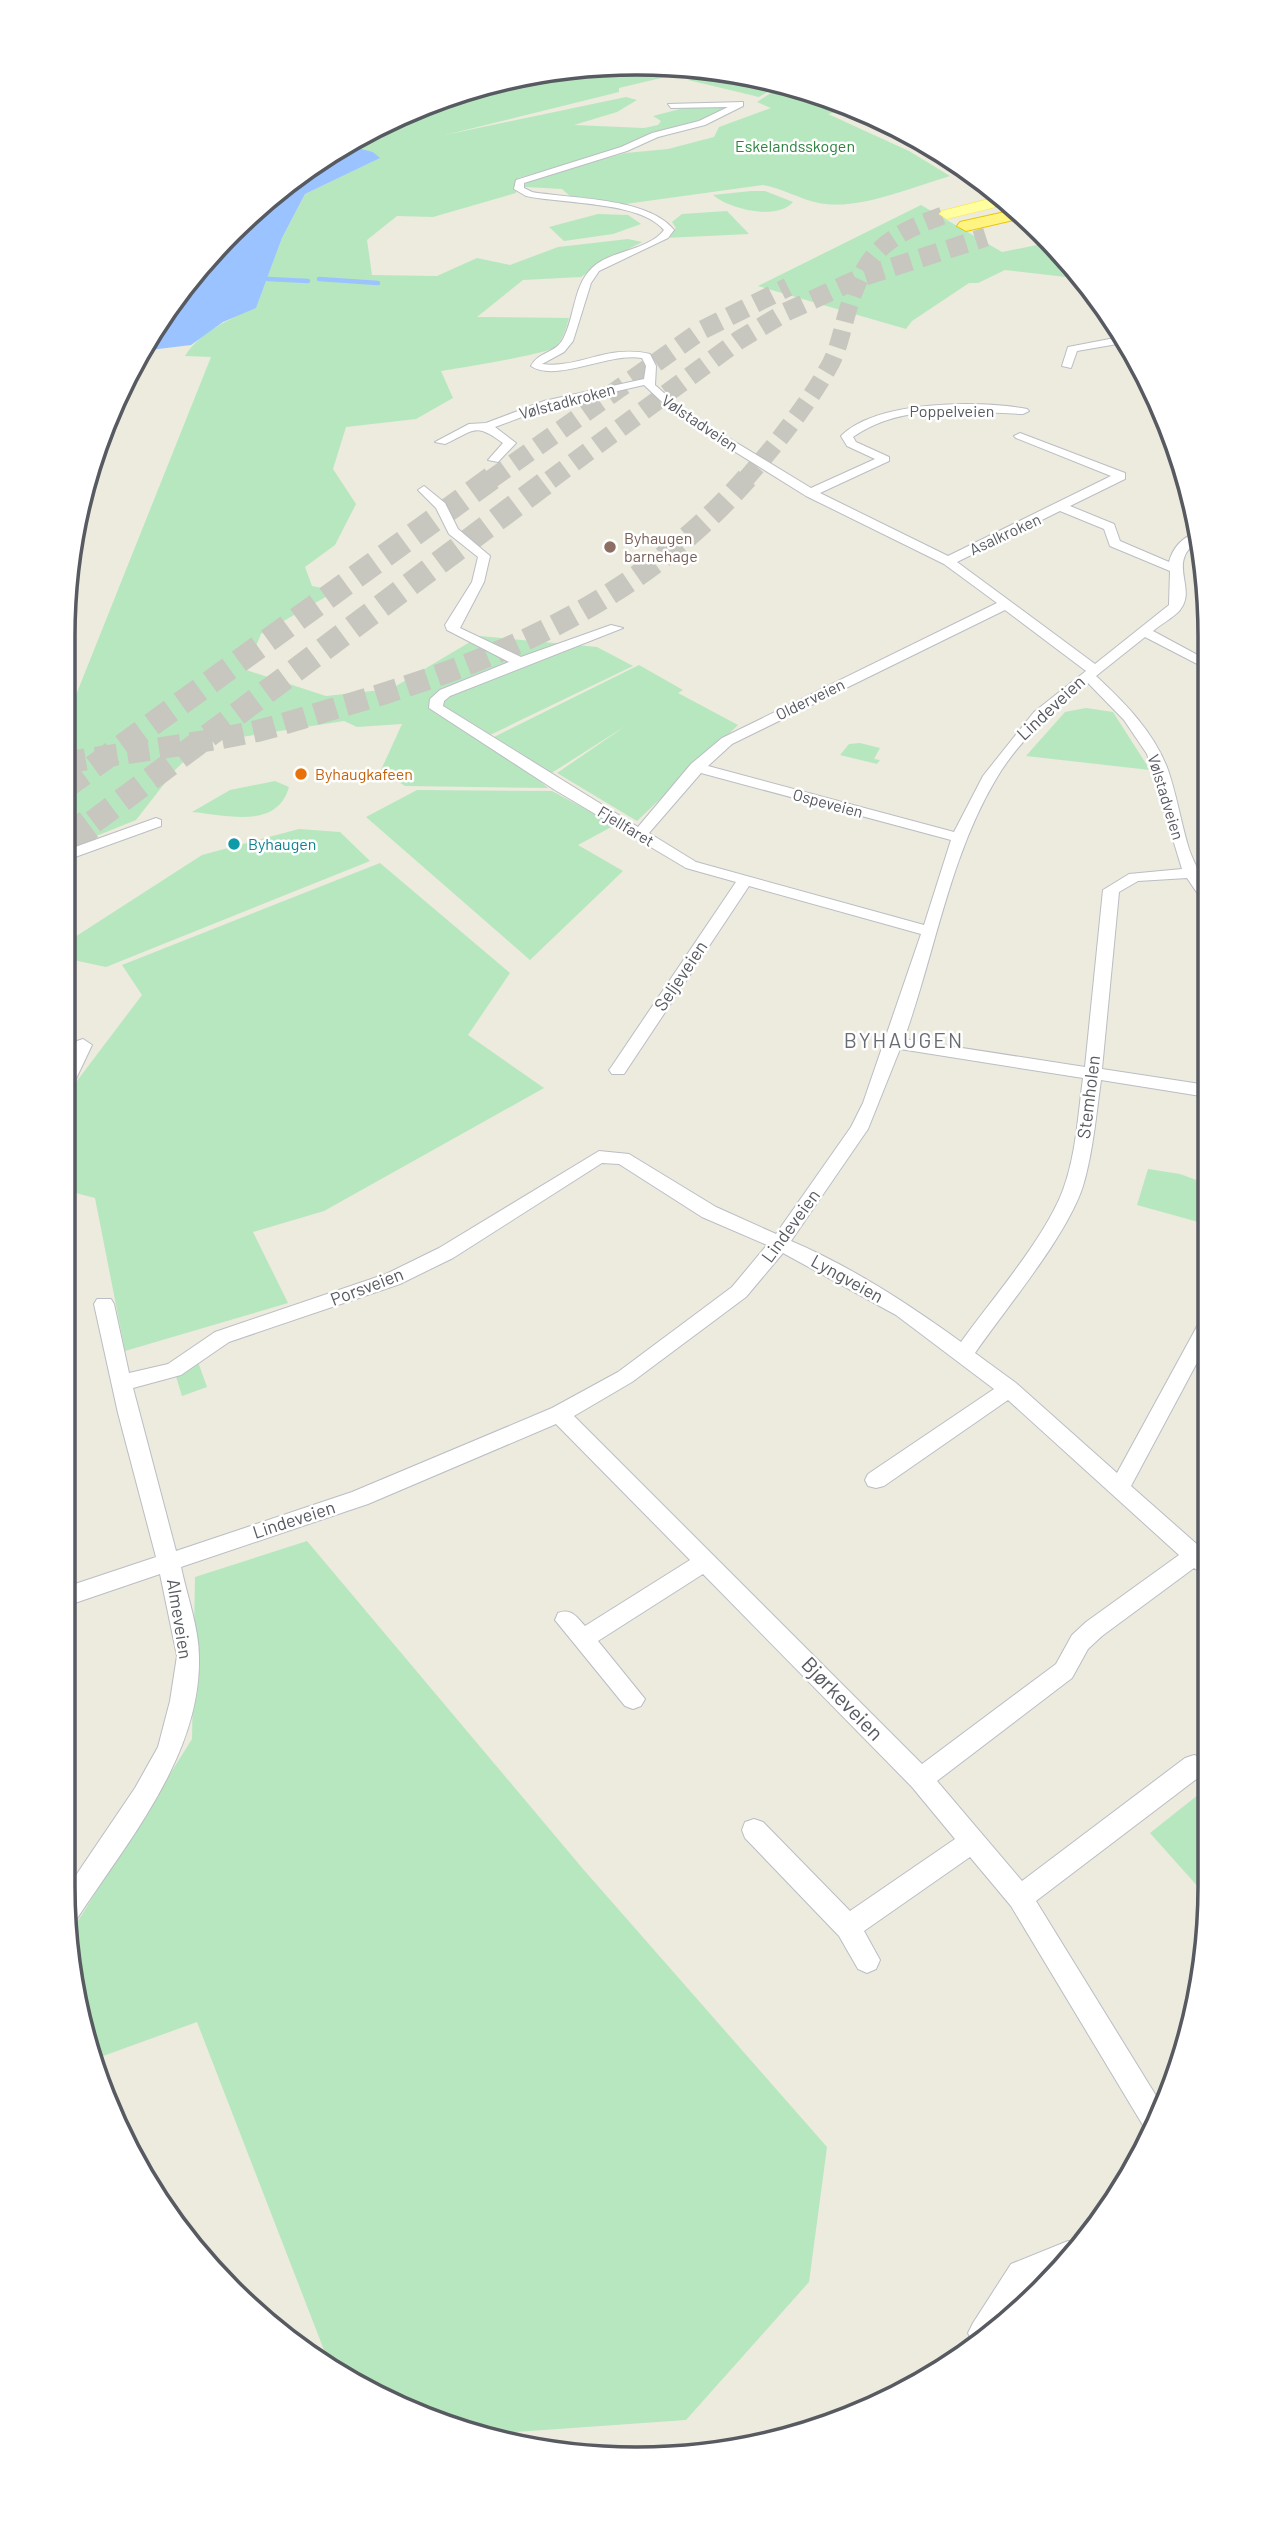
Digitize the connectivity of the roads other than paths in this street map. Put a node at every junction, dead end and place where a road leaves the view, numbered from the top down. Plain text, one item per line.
1 (671, 106) dead end
2 (992, 203) edge
3 (947, 214) tunnel mouth
4 (1008, 216) edge
5 (966, 226) tunnel mouth
6 (1021, 228) edge
7 (986, 237) tunnel mouth
8 (1114, 342) edge
9 (1067, 366) dead end
10 (648, 381) junction
11 (1023, 411) dead end
12 (486, 426) junction
13 (1020, 436) dead end
14 (441, 442) dead end
15 (494, 460) tunnel mouth
16 (424, 489) dead end
17 (810, 493) junction
18 (1062, 507) junction
19 (1189, 541) edge
20 (948, 561) junction
21 (1175, 569) junction
22 (1007, 603) junction
23 (615, 628) dead end
24 (1144, 631) junction
25 (1198, 660) edge
26 (520, 662) junction
27 (1090, 672) junction
28 (696, 767) junction
29 (156, 823) dead end
30 (640, 834) junction
31 (959, 838) junction
32 (75, 852) edge
33 (1190, 873) junction
34 (744, 882) junction
35 (1198, 884) edge
36 (931, 932) junction
37 (895, 1043) junction
38 (83, 1045) dead end
39 (75, 1062) edge
40 (618, 1070) dead end
41 (1093, 1072) junction
42 (1198, 1090) edge
43 (599, 1157) joint
44 (779, 1244) junction
45 (104, 1304) dead end
46 (1198, 1343) edge
47 (964, 1353) junction
48 (121, 1383) junction
49 (1009, 1389) junction
50 (559, 1414) junction
51 (876, 1480) dead end
52 (1119, 1489) junction
53 (1198, 1559) edge
54 (706, 1561) junction
55 (169, 1564) junction
56 (1198, 1564) edge
57 (75, 1594) edge
58 (566, 1620) dead end
59 (584, 1638) junction
60 (633, 1699) dead end
61 (1194, 1766) dead end
62 (921, 1779) junction
63 (754, 1830) dead end
64 (973, 1841) junction
65 (1020, 1898) junction
66 (75, 1899) edge
67 (848, 1927) junction
68 (867, 1960) dead end
69 (1150, 2111) edge
70 (1053, 2261) edge
71 (991, 2320) edge

1 - 10 street, Vølstadveien
2 - 3 main road
4 - 5 highway
6 - 7 highway
8 - 9 street
10 - 12 street, Vølstadkroken
10 - 17 street, Vølstadveien
11 - 17 street, Poppelveien
12 - 14 street, Vølstadkroken
12 - 15 street, Vølstadkroken
13 - 18 street, Asalkroken
16 - 26 street
17 - 20 street, Vølstadveien
18 - 20 street, Asalkroken
18 - 21 street, Asalkroken
19 - 21 street, Lindeveien
20 - 22 street, Vølstadveien
21 - 24 street, Lindeveien
22 - 27 street, Vølstadveien
22 - 28 street, Olderveien
23 - 26 street, Fjellfaret
24 - 25 street
24 - 27 street, Lindeveien
26 - 30 street, Fjellfaret
27 - 31 street, Lindeveien
27 - 33 street, Vølstadveien
28 - 30 street, Olderveien
28 - 31 street, Ospeveien
29 - 32 street
30 - 34 street, Fjellfaret
31 - 36 street, Lindeveien
33 - 35 street, Vølstadveien
33 - 41 street, Stemholen
34 - 36 street, Fjellfaret
34 - 40 street, Seljeveien
36 - 37 street, Lindeveien
37 - 41 street
37 - 44 street, Lindeveien
38 - 39 street
41 - 42 street
41 - 47 street, Stemholen
43 - 44 street, Lyngveien
43 - 48 street, Porsveien
44 - 47 street, Lyngveien
44 - 50 street, Lindeveien
45 - 48 street, Almeveien
46 - 52 street
47 - 49 street, Lyngveien
48 - 55 street, Almeveien
49 - 51 street
49 - 52 street, Lyngveien
50 - 54 street, Bjørkeveien
50 - 55 street, Lindeveien
52 - 53 street, Lyngveien
54 - 59 street
54 - 62 street, Bjørkeveien
55 - 57 street, Lindeveien
55 - 66 street, Almeveien
56 - 62 street, Lyngveien
58 - 59 street
59 - 60 street
61 - 65 street
62 - 64 street, Bjørkeveien
63 - 67 street
64 - 65 street, Bjørkeveien
64 - 67 street
65 - 69 street, Bjørkeveien
67 - 68 street
70 - 71 street

